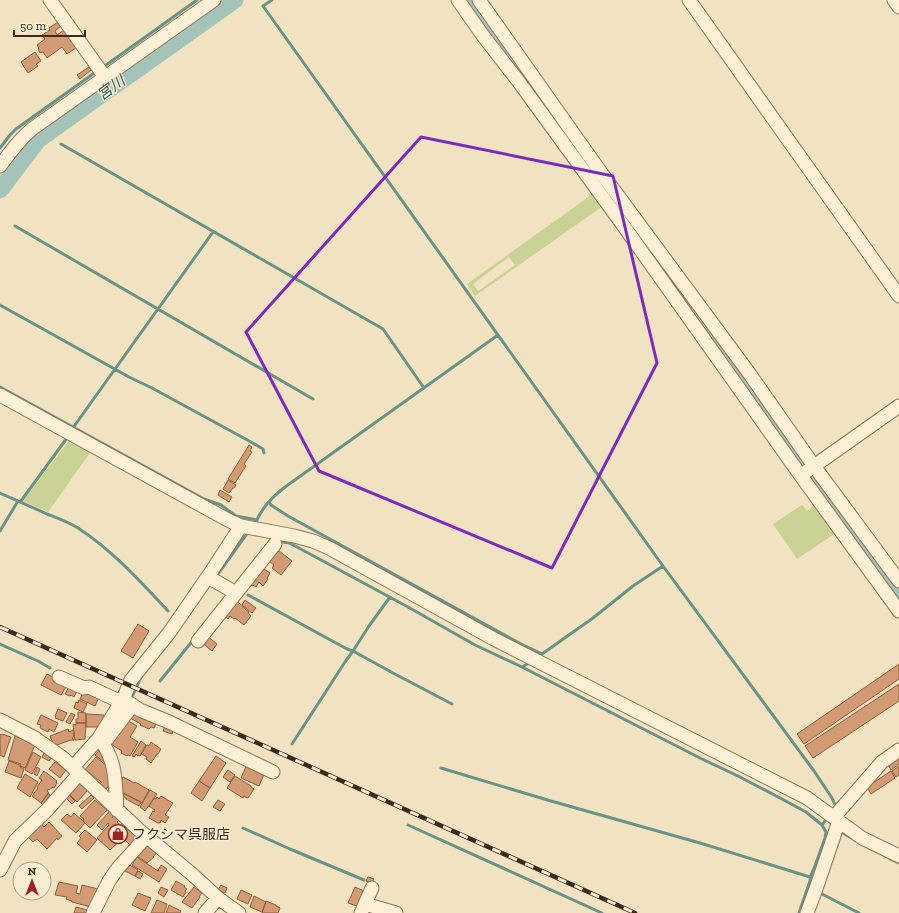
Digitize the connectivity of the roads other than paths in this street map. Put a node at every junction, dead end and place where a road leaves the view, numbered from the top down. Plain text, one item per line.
1 (50, 0) edge
2 (214, 0) edge
3 (458, 0) edge
4 (479, 0) edge
5 (689, 0) edge
6 (894, 0) edge
7 (899, 7) edge
8 (105, 77) junction
9 (525, 78) junction
10 (0, 166) edge
11 (899, 296) edge
12 (0, 395) edge
13 (899, 406) edge
14 (808, 470) junction
15 (241, 526) junction
16 (275, 544) dead end
17 (212, 579) junction
18 (899, 581) edge
19 (234, 591) junction
20 (899, 611) edge
21 (198, 641) dead end
22 (59, 677) dead end
23 (126, 702) junction
24 (0, 720) edge
25 (101, 740) junction
26 (899, 750) edge
27 (76, 771) junction
28 (273, 772) dead end
29 (117, 810) junction
30 (836, 819) junction
31 (147, 836) junction
32 (899, 856) edge
33 (0, 870) edge
34 (372, 888) dead end
35 (218, 898) junction
36 (363, 909) edge
37 (93, 913) edge
38 (204, 913) edge
39 (239, 913) edge
40 (396, 913) edge
41 (807, 913) edge

1 - 8 street
2 - 8 street
3 - 9 street
4 - 9 street
5 - 11 street
6 - 7 street
8 - 10 street
9 - 14 street
12 - 15 street
13 - 14 street
14 - 18 street
14 - 20 street
15 - 17 street
15 - 30 street
16 - 19 street
17 - 19 street
17 - 23 street
19 - 21 street
22 - 23 street
23 - 25 street
23 - 28 street
24 - 27 street
25 - 27 street
25 - 29 street
26 - 30 street
27 - 29 street
27 - 33 street
29 - 31 street
30 - 32 street
30 - 41 street
31 - 35 street
31 - 37 street
34 - 36 street
35 - 38 street
35 - 39 street
36 - 40 street

